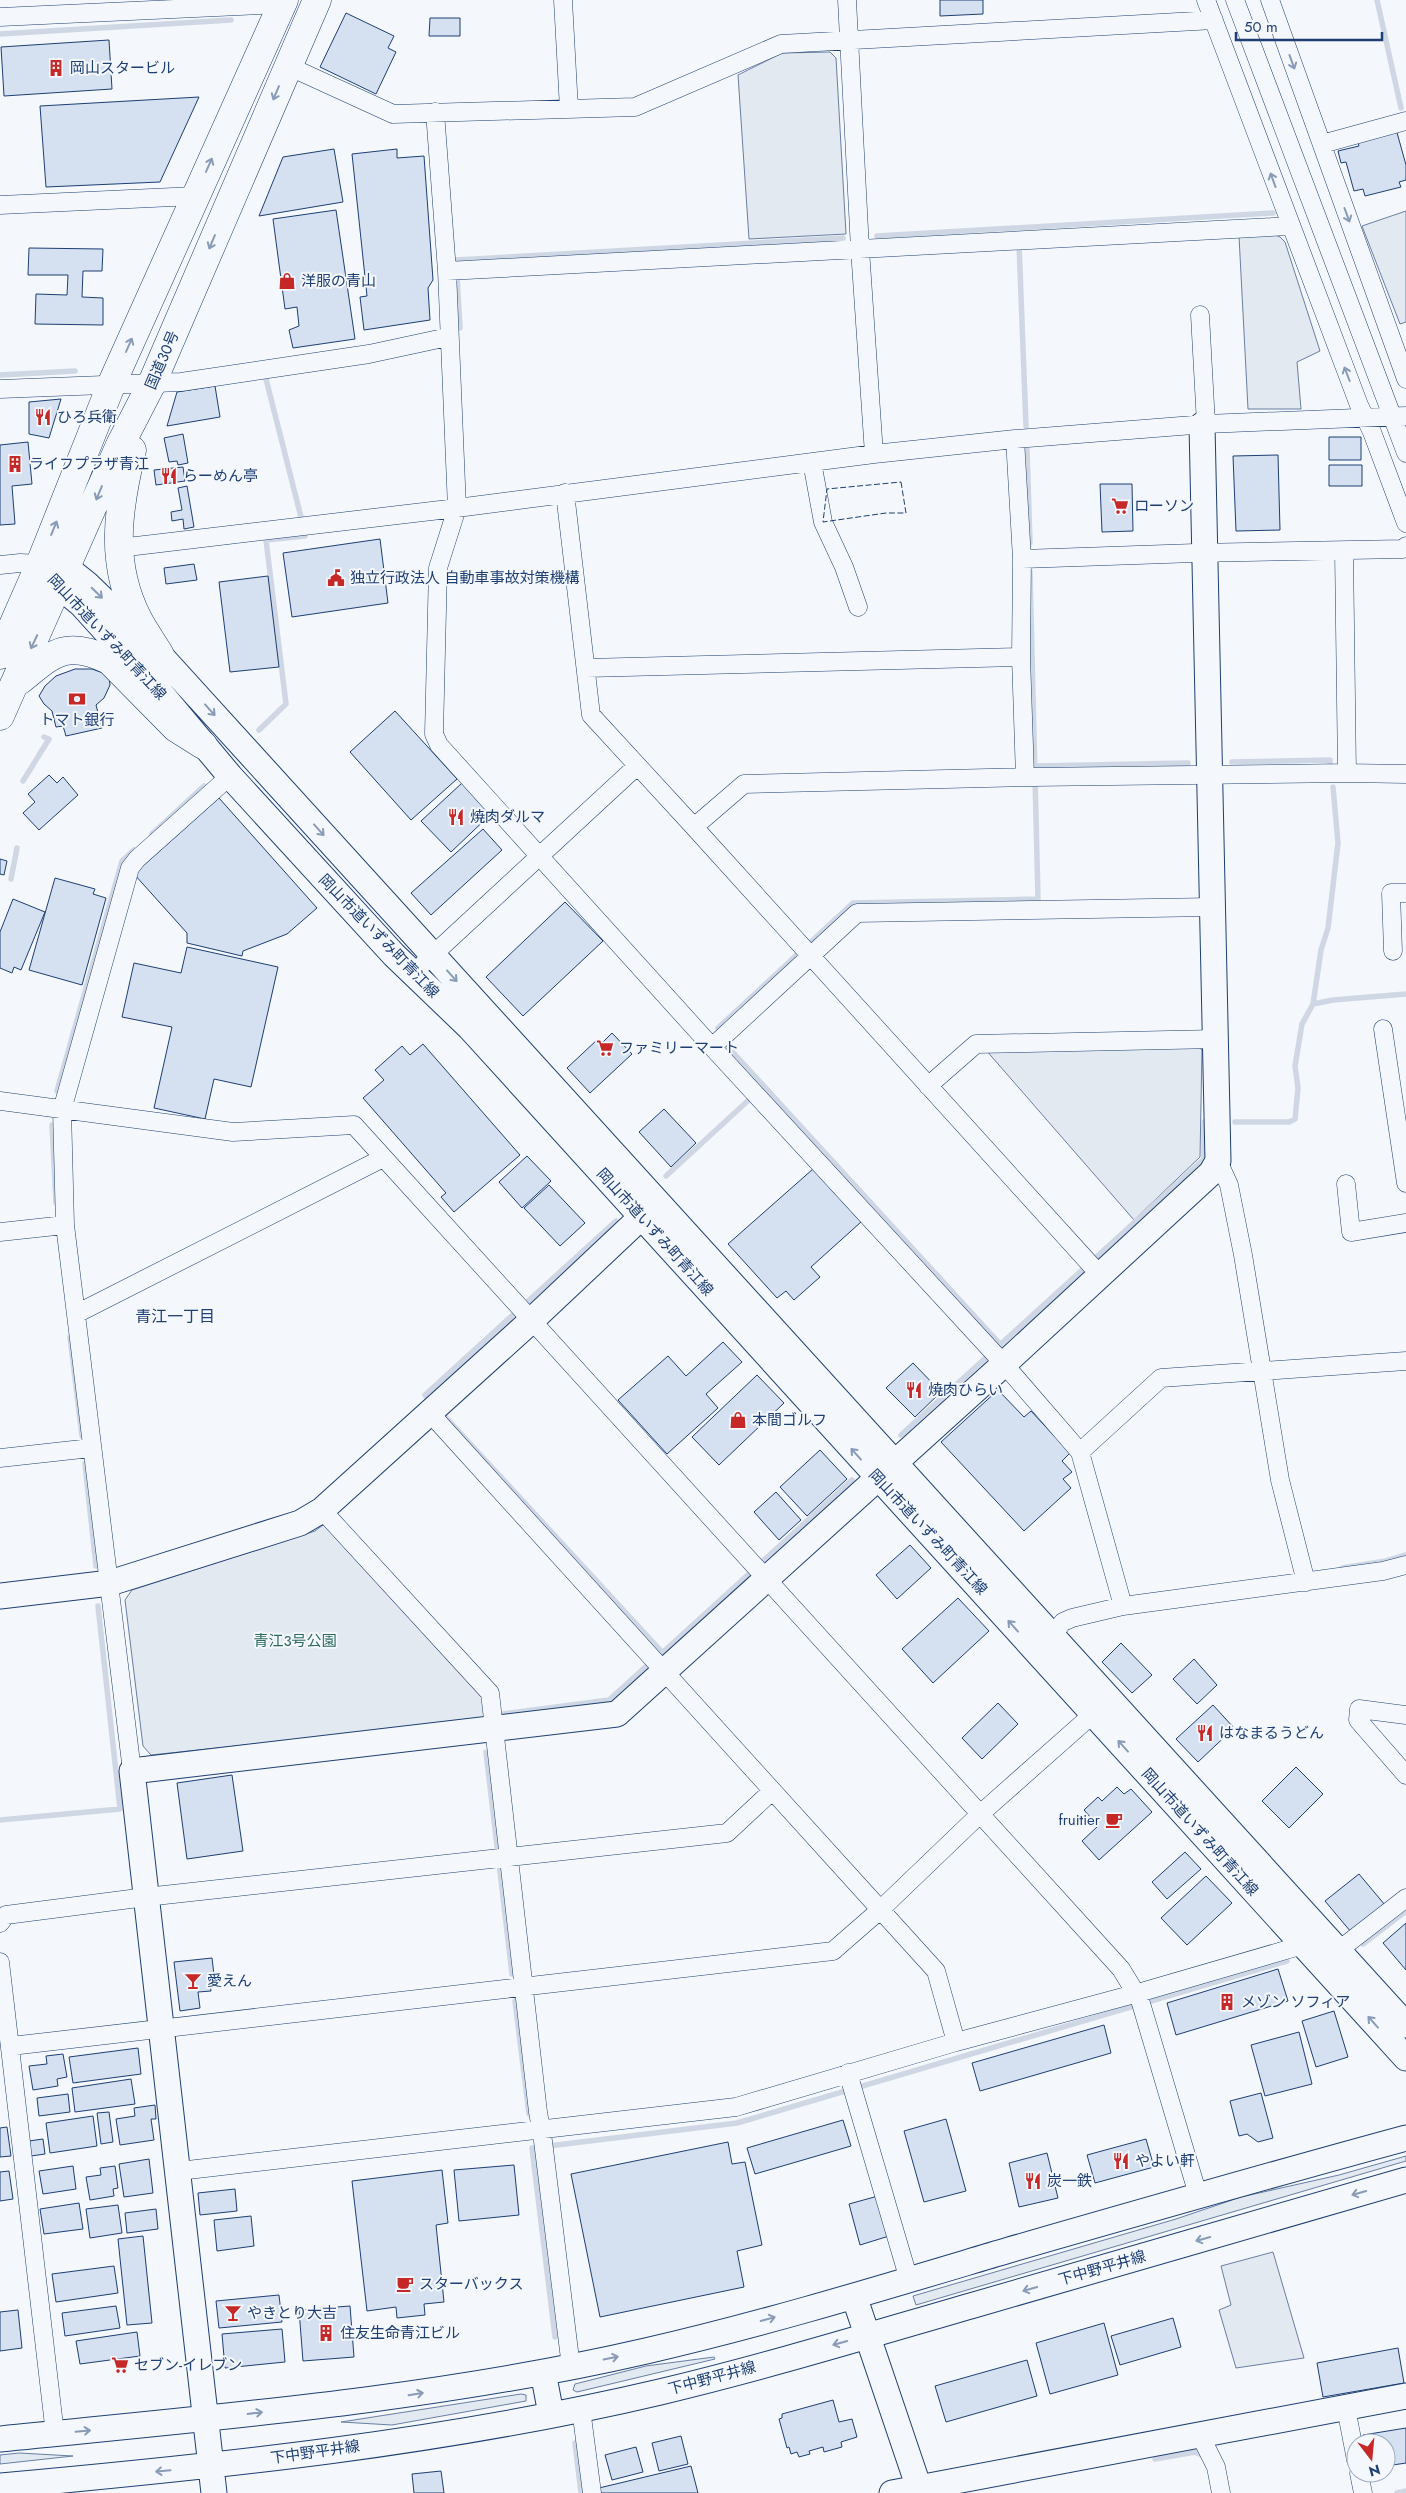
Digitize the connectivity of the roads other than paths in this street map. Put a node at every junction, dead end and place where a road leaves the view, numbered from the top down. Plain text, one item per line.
1 (317, 0) edge
2 (562, 0) edge
3 (847, 0) edge
4 (1206, 0) edge
5 (1235, 0) edge
6 (1270, 0) edge
7 (283, 1) edge
8 (0, 18) edge
9 (1214, 20) junction
10 (850, 40) junction
11 (288, 66) junction
12 (569, 109) junction
13 (436, 112) junction
14 (1406, 121) edge
15 (1322, 144) junction
16 (196, 196) junction
17 (0, 205) edge
18 (1290, 226) junction
19 (860, 248) junction
20 (453, 270) junction
21 (1200, 315) dead end
22 (448, 338) junction
23 (1406, 379) edge
24 (112, 383) junction
25 (0, 389) edge
26 (148, 393) junction
27 (1399, 417) edge
28 (1366, 419) junction
29 (1204, 424) junction
30 (1015, 439) junction
31 (1406, 453) edge
32 (874, 454) junction
33 (812, 462) junction
34 (565, 493) junction
35 (457, 508) junction
36 (1406, 523) edge
37 (1406, 546) edge
38 (119, 548) junction
39 (1344, 551) junction
40 (1207, 552) junction
41 (1027, 558) junction
42 (40, 564) junction
43 (0, 566) edge
44 (63, 577) junction
45 (858, 607) dead end
46 (0, 655) edge
47 (160, 655) junction
48 (1021, 657) junction
49 (586, 668) junction
50 (14, 685) junction
51 (0, 716) edge
52 (204, 745) junction
53 (637, 766) junction
54 (1347, 773) junction
55 (1406, 774) edge
56 (1210, 775) junction
57 (230, 776) junction
58 (1032, 777) junction
59 (694, 827) junction
60 (539, 856) junction
61 (1406, 893) edge
62 (1212, 907) junction
63 (806, 951) junction
64 (1394, 951) dead end
65 (433, 955) junction
66 (413, 973) junction
67 (1383, 1029) dead end
68 (1216, 1039) junction
69 (712, 1047) junction
70 (1398, 1070) edge
71 (928, 1086) junction
72 (0, 1101) edge
73 (62, 1110) junction
74 (383, 1158) junction
75 (1218, 1161) junction
76 (1406, 1183) edge
77 (1346, 1184) dead end
78 (650, 1210) junction
79 (1406, 1223) edge
80 (66, 1225) junction
81 (0, 1232) edge
82 (1093, 1268) junction
83 (78, 1313) junction
84 (524, 1313) junction
85 (996, 1356) junction
86 (1406, 1361) edge
87 (1262, 1370) junction
88 (433, 1408) junction
89 (91, 1448) junction
90 (1080, 1452) junction
91 (0, 1458) edge
92 (887, 1470) junction
93 (322, 1510) junction
94 (1406, 1565) edge
95 (759, 1572) junction
96 (110, 1582) junction
97 (1306, 1582) junction
98 (0, 1596) edge
99 (1123, 1606) junction
100 (1053, 1634) junction
101 (657, 1663) junction
102 (1102, 1706) junction
103 (1406, 1715) edge
104 (494, 1730) junction
105 (132, 1771) junction
106 (1406, 1775) edge
107 (772, 1791) junction
108 (979, 1815) junction
109 (502, 1857) junction
110 (146, 1897) junction
111 (1406, 1898) edge
112 (880, 1910) junction
113 (0, 1923) edge
114 (1312, 1938) junction
115 (1339, 1950) junction
116 (0, 1962) edge
117 (524, 1986) junction
118 (1141, 2002) junction
119 (1406, 2025) edge
120 (160, 2028) junction
121 (956, 2042) junction
122 (11, 2046) junction
123 (1406, 2058) edge
124 (851, 2084) junction
125 (1406, 2120) edge
126 (1406, 2138) edge
127 (543, 2141) junction
128 (1343, 2155) junction
129 (179, 2171) junction
130 (1406, 2180) edge
131 (1198, 2195) junction
132 (909, 2280) junction
133 (854, 2296) junction
134 (867, 2336) junction
135 (571, 2367) junction
136 (543, 2372) junction
137 (1406, 2396) edge
138 (581, 2408) junction
139 (1346, 2408) junction
140 (551, 2414) junction
141 (207, 2418) junction
142 (1351, 2433) edge
143 (55, 2434) junction
144 (1200, 2436) junction
145 (0, 2439) edge
146 (211, 2466) junction
147 (0, 2486) edge
148 (919, 2488) junction
149 (214, 2493) edge
150 (592, 2493) edge
151 (892, 2493) edge
152 (1221, 2493) edge

1 - 11 highway, 国道30号
2 - 12 street
3 - 10 street
4 - 9 street
5 - 27 street
6 -> 15 street
7 - 8 street
16 -> 7 highway
9 - 10 street
18 -> 9 street
10 - 12 street
10 - 19 street
11 - 13 street
11 -> 26 highway, 国道30号
12 - 13 street
13 - 20 street
14 - 15 street
15 -> 23 street
16 - 17 street
24 -> 16 highway
18 - 19 street
28 -> 18 street
19 - 20 street
19 - 32 street
20 - 22 street
21 - 29 street
22 - 26 street
22 - 35 street
24 - 25 street
24 - 26 street
42 -> 24 highway
26 - 38 highway
26 -> 44 highway, 国道30号
27 - 28 street
27 - 31 street
28 - 29 street
28 - 36 street
29 - 30 street
29 - 40 street
30 - 32 street
30 - 41 street
32 - 33 street
33 - 34 street
33 - 45 street
34 - 35 street
34 - 49 street
35 - 38 street
35 - 60 street
37 - 39 street
38 - 47 highway
39 - 40 street
39 - 54 street
40 - 41 street
40 - 56 street
41 - 48 street
42 - 43 street
42 - 44 street, 岡山市道いずみ町青江線
42 - 46 highway
44 -> 47 street, 岡山市道いずみ町青江線
44 -> 50 highway, 国道30号
44 - 52 street, 岡山市道いずみ町青江線
47 -> 65 street, 岡山市道いずみ町青江線
48 - 49 street
48 - 58 street
49 - 53 street
50 - 51 highway, 国道30号
50 - 52 highway
52 - 57 street, 岡山市道いずみ町青江線
53 - 59 street
53 - 60 street
54 - 55 street
54 - 56 street
56 - 58 street
56 - 62 street
57 - 66 street, 岡山市道いずみ町青江線
57 - 73 street
58 - 59 street
59 - 63 street
60 - 65 street
60 - 69 street
61 - 64 street
62 - 63 street
62 - 68 street
63 - 69 street
63 - 71 street
65 - 66 street
65 -> 78 street, 岡山市道いずみ町青江線
66 - 78 street, 岡山市道いずみ町青江線
67 - 70 street
68 - 71 street
68 - 75 street
69 - 85 street
70 - 76 street
71 - 82 street
72 - 73 street
73 - 74 street
73 - 80 street
74 - 83 street
74 - 84 street
75 - 82 street
75 - 87 street
77 - 79 street
78 - 84 street
78 - 92 street, 岡山市道いずみ町青江線
80 - 81 street
80 - 83 street
82 - 85 street
83 - 89 street
84 - 88 street
84 - 95 street
85 - 90 street
85 - 92 street
86 - 87 street
87 - 90 street
87 - 97 street
88 - 93 street
88 - 101 street
89 - 91 street
89 - 96 street
90 - 99 street
92 - 95 street
92 - 100 street, 岡山市道いずみ町青江線
102 -> 92 street, 岡山市道いずみ町青江線
93 - 96 street
93 - 104 street
94 - 97 street
95 - 101 street
95 - 108 street
96 - 98 street
96 - 105 street
97 - 99 street
99 - 100 street
100 - 102 street, 岡山市道いずみ町青江線
101 - 104 street
101 - 107 street
102 - 108 street
102 - 114 street, 岡山市道いずみ町青江線
103 - 106 street
104 - 105 street
104 - 109 street
105 - 110 street
107 - 109 street
107 - 112 street
108 - 112 street
108 - 118 street
109 - 110 street
109 - 117 street
110 - 113 street
110 - 120 street
111 - 115 street
112 - 117 street
112 - 121 street
114 - 115 street, 岡山市道いずみ町青江線
114 - 118 street
123 -> 114 street, 岡山市道いずみ町青江線
115 - 119 street, 岡山市道いずみ町青江線
116 - 122 street
117 - 120 street
117 - 127 street
118 - 121 street
118 - 131 street
120 - 122 street
120 - 129 street
121 - 124 street
122 - 143 street
124 - 127 street
124 - 132 street
125 - 128 street
126 - 128 street
127 - 129 street
127 - 135 street
128 - 131 street
129 - 141 street
130 -> 134 street, 下中野平井線
131 - 132 street
132 - 133 street
133 - 134 street
135 -> 133 street
134 -> 138 street, 下中野平井線
134 - 148 street
135 - 136 street
136 - 140 street
141 -> 136 street
137 - 139 street
138 - 140 street, 下中野平井線
138 - 150 street
139 - 142 street
139 - 144 street
140 - 146 street, 下中野平井線
143 -> 141 street
141 - 146 street
143 - 145 street
144 - 148 street
144 - 152 street
146 -> 147 street, 下中野平井線
146 - 149 street
148 - 151 street

